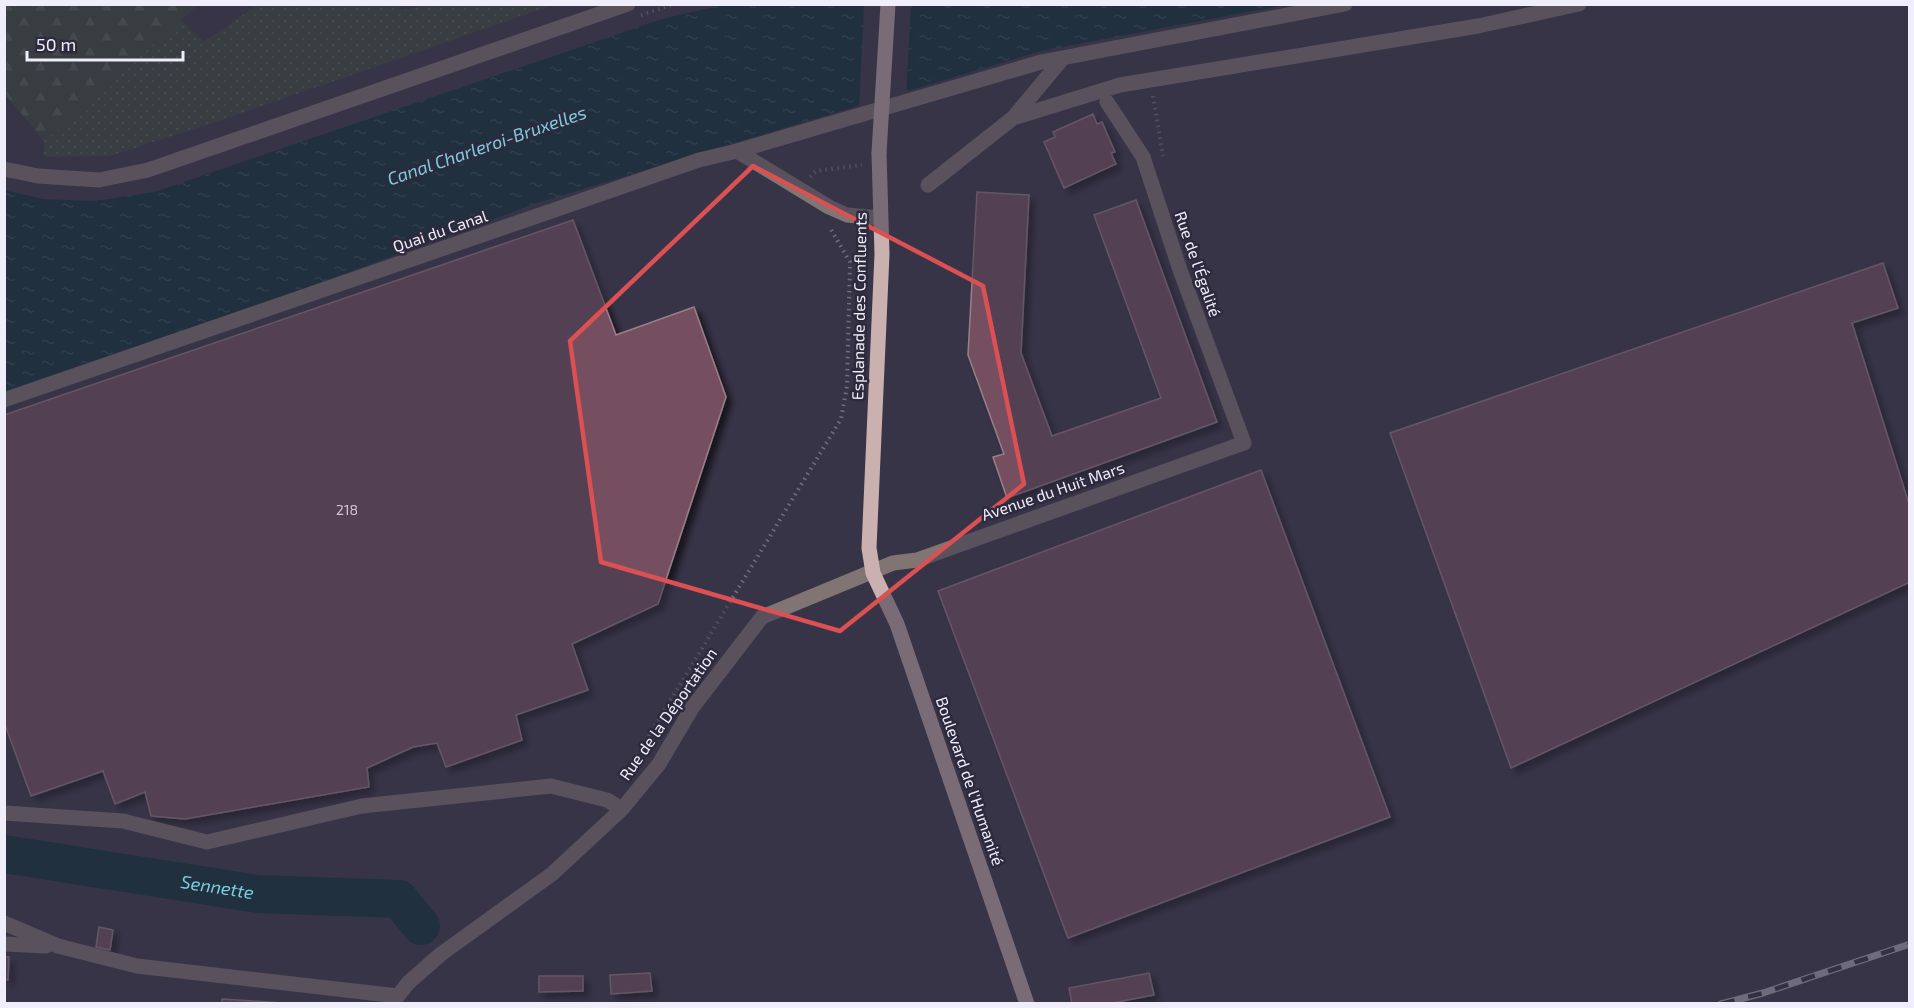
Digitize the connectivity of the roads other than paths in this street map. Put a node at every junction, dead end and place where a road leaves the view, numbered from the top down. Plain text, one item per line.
1 (628, 4) edge
2 (888, 4) edge
3 (1345, 4) edge
4 (1579, 4) edge
5 (1063, 58) junction
6 (1107, 102) dead end
7 (1013, 118) junction
8 (737, 151) junction
9 (4, 169) edge
10 (928, 185) dead end
11 (880, 218) junction
12 (4, 400) edge
13 (1244, 442) joint
14 (873, 573) junction
15 (622, 809) junction
16 (4, 813) edge
17 (4, 923) edge
18 (4, 944) edge
19 (58, 946) junction
20 (1027, 1004) edge

1 - 9 street
2 - 11 main road, Esplanade des Confluents, bridge
3 - 5 street, Quai du Canal
4 - 7 street
5 - 7 street
5 - 8 street, Quai du Canal
6 - 13 street, Rue de l'Égalité
7 - 10 street
8 - 11 street
8 - 12 street, Quai du Canal
11 - 14 main road, Esplanade des Confluents
13 - 14 street, Avenue du Huit Mars
14 - 15 street, Rue de la Déportation
14 - 20 main road, Boulevard de l'Humanité
15 - 16 street
15 - 19 street, Rue de la Déportation
17 - 19 street
18 - 19 street

